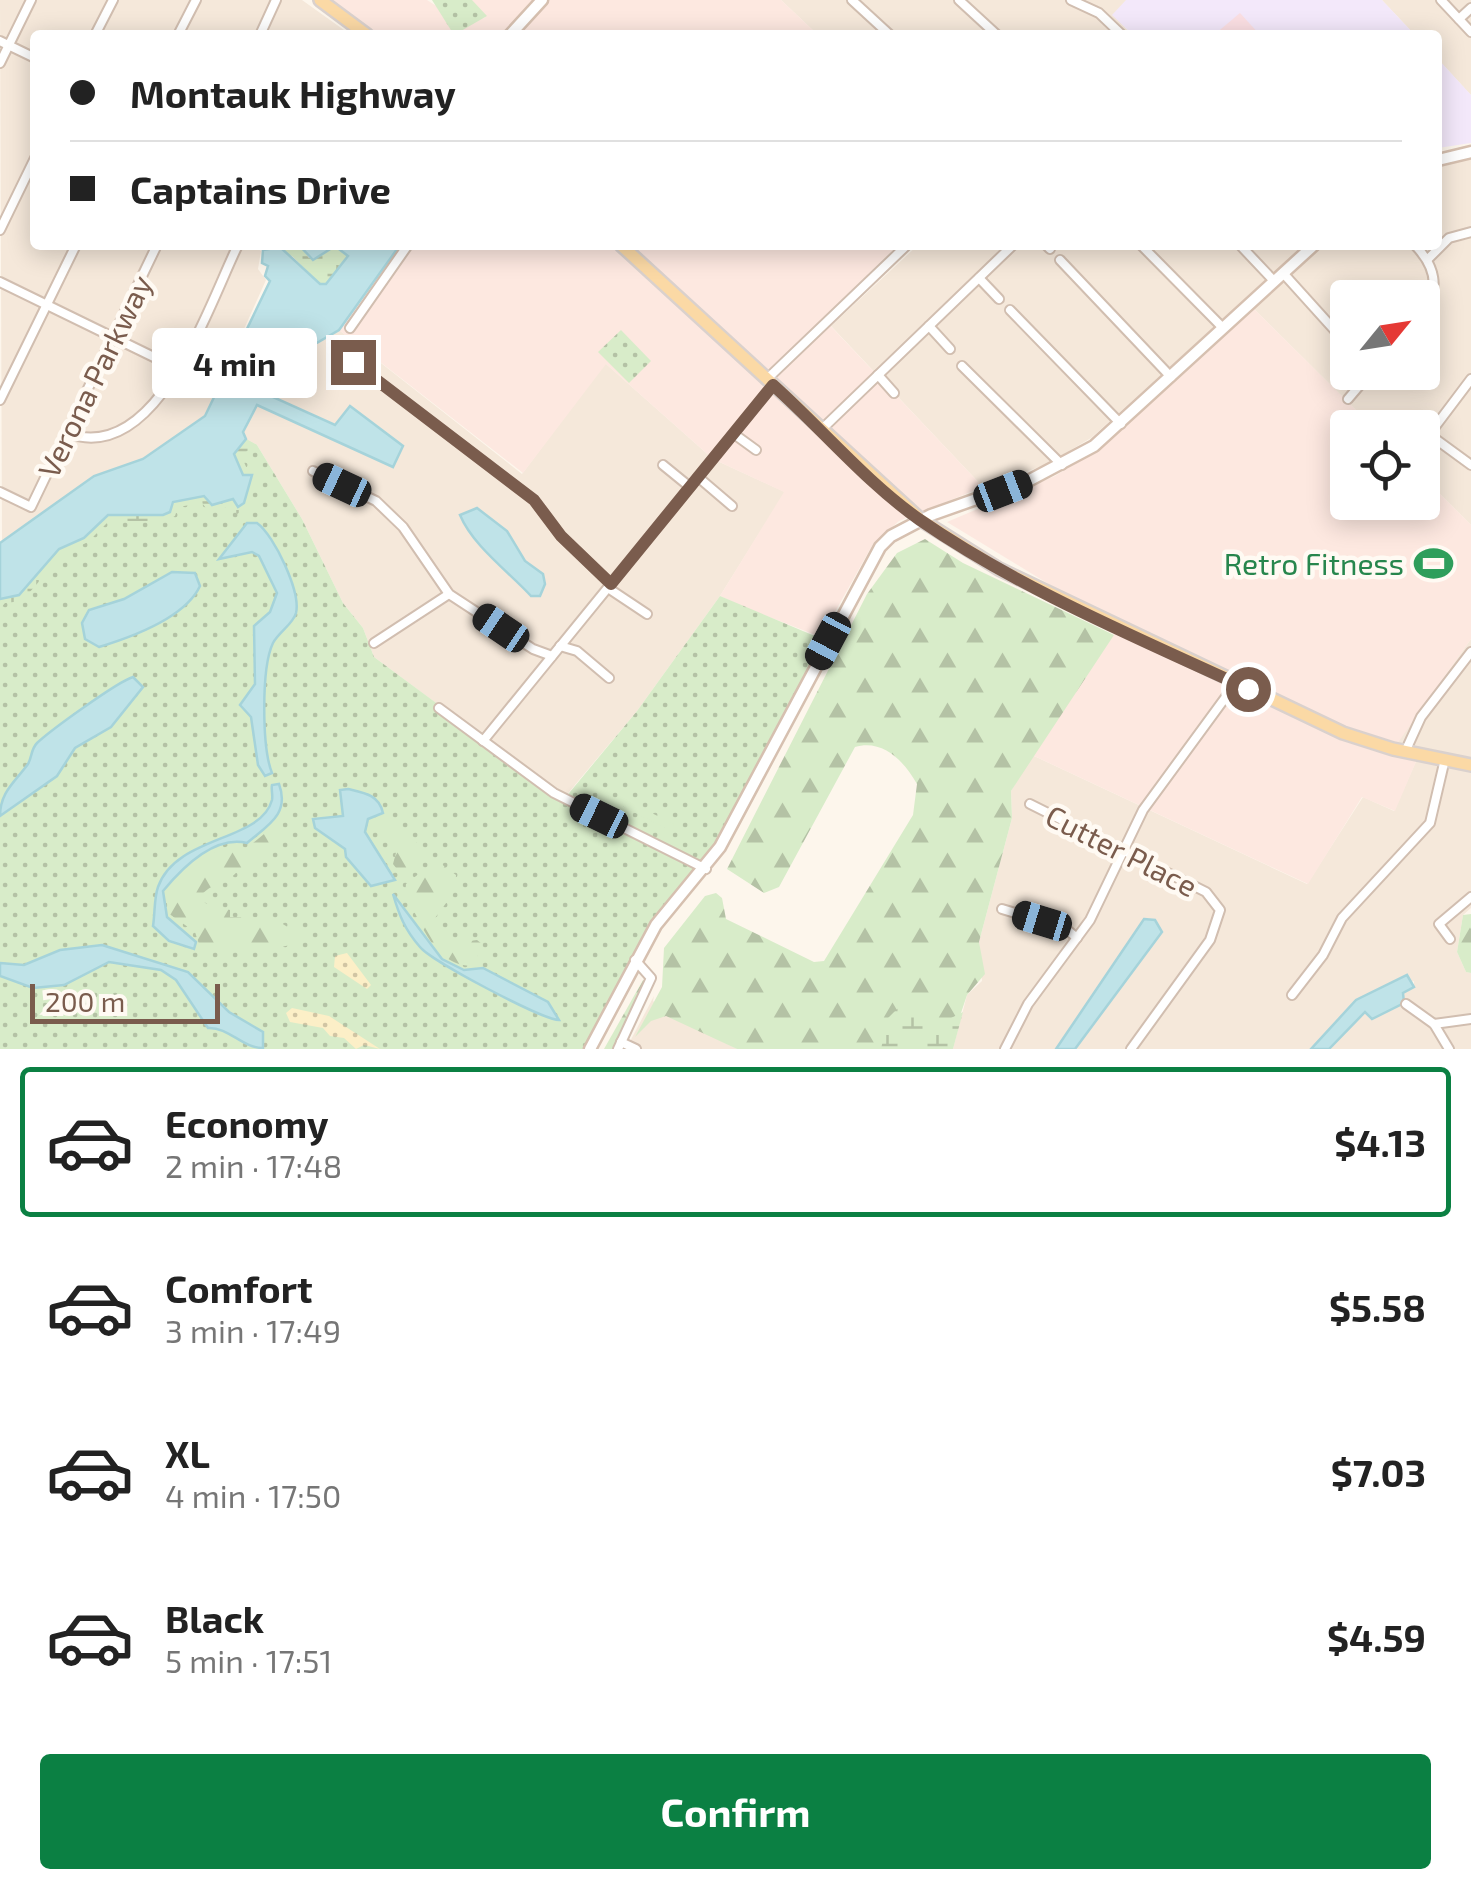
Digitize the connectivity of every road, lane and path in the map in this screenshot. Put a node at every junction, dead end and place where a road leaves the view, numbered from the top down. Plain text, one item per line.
1 (31, 0) edge
2 (113, 0) edge
3 (196, 0) edge
4 (276, 0) edge
5 (320, 0) edge
6 (542, 0) edge
7 (852, 0) edge
8 (959, 0) edge
9 (1071, 0) edge
10 (1441, 0) edge
11 (1471, 8) edge
12 (1459, 19) junction
13 (98, 30) edge
14 (181, 30) edge
15 (262, 30) edge
16 (361, 30) edge
17 (515, 30) edge
18 (885, 30) edge
19 (991, 30) edge
20 (1117, 30) edge
21 (1471, 32) edge
22 (4, 44) edge
23 (30, 56) edge
24 (0, 62) edge
25 (1471, 152) edge
26 (1442, 159) edge
27 (30, 168) edge
28 (0, 230) edge
29 (1471, 232) edge
30 (1442, 246) edge
31 (74, 250) edge
32 (155, 250) edge
33 (236, 250) edge
34 (405, 250) edge
35 (626, 250) edge
36 (902, 250) edge
37 (1009, 250) edge
38 (1146, 250) edge
39 (1246, 250) edge
40 (1308, 250) edge
41 (1420, 250) edge
42 (1437, 250) edge
43 (1428, 259) junction
44 (1060, 260) dead end
45 (1278, 277) junction
46 (979, 278) junction
47 (1432, 280) edge
48 (0, 282) edge
49 (999, 299) dead end
50 (48, 305) junction
51 (1010, 310) dead end
52 (929, 326) junction
53 (350, 328) dead end
54 (1222, 328) junction
55 (1330, 328) edge
56 (112, 337) junction
57 (950, 349) dead end
58 (353, 362) dead end
59 (962, 366) dead end
60 (178, 368) junction
61 (878, 375) junction
62 (1171, 376) junction
63 (1471, 379) edge
64 (770, 382) junction
65 (207, 383) dead end
66 (1356, 390) edge
67 (894, 393) dead end
68 (0, 400) edge
69 (1348, 400) dead end
70 (1440, 421) edge
71 (1121, 424) junction
72 (820, 430) junction
73 (68, 433) junction
74 (734, 434) junction
75 (1440, 442) edge
76 (756, 450) dead end
77 (664, 464) dead end
78 (1062, 465) junction
79 (1471, 465) edge
80 (314, 471) dead end
81 (698, 477) junction
82 (690, 487) junction
83 (0, 492) edge
84 (732, 506) dead end
85 (921, 520) junction
86 (609, 586) junction
87 (449, 594) junction
88 (647, 614) dead end
89 (569, 635) junction
90 (374, 643) dead end
91 (560, 646) junction
92 (577, 652) junction
93 (1471, 652) edge
94 (552, 656) junction
95 (609, 678) dead end
96 (1236, 683) junction
97 (443, 711) dead end
98 (483, 741) junction
99 (1405, 752) junction
100 (1445, 760) junction
101 (1471, 765) edge
102 (1030, 804) dead end
103 (1124, 850) junction
104 (706, 869) junction
105 (1471, 897) edge
106 (1002, 909) dead end
107 (1077, 938) junction
108 (1450, 939) dead end
109 (635, 960) junction
110 (1292, 995) dead end
111 (1406, 1004) dead end
112 (1471, 1019) edge
113 (1434, 1024) junction
114 (620, 1046) edge
115 (590, 1049) edge
116 (636, 1049) edge
117 (1005, 1049) edge
118 (1131, 1049) edge
119 (1448, 1049) edge

1 - 22 street
2 - 13 street
3 - 14 street
4 - 15 street
5 - 16 main road
6 - 17 main road
7 - 18 street
8 - 19 street
9 - 20 street
10 - 12 street
11 - 12 street
12 - 21 street
22 - 23 street
22 - 24 street
25 - 26 main road
27 - 28 street
29 - 30 street
31 - 50 street
32 - 56 street, Verona Parkway
33 - 60 street
34 - 53 street
35 - 64 main road
36 - 64 street
37 - 46 street
38 - 54 street
39 - 45 street
40 - 45 main road
41 - 43 street
42 - 43 street
43 - 47 street
44 - 62 street
45 - 54 main road
45 - 55 street
46 - 49 street
46 - 52 street
48 - 50 street
50 - 56 street
50 - 68 street
51 - 71 street
52 - 57 street
52 - 61 street
54 - 62 main road
56 - 60 street
56 - 73 street, Verona Parkway
58 - 86 street
59 - 78 street
60 - 65 street
60 - 73 street
61 - 67 street
61 - 72 street
62 - 71 main road
63 - 70 street
64 - 72 main road
64 - 74 street
66 - 69 street
71 - 78 main road
72 - 85 main road
73 - 83 street, Verona Parkway
74 - 76 street
74 - 81 street
75 - 79 street
77 - 82 street
78 - 85 main road
80 - 87 street
81 - 82 street
81 - 84 street
82 - 86 street
85 - 96 main road
85 - 104 main road
86 - 88 street
86 - 89 street
87 - 90 street
87 - 94 street
89 - 91 street
89 - 92 street
91 - 92 street
91 - 94 street
92 - 95 street
93 - 99 street
94 - 98 street
96 - 99 main road
96 - 103 street
97 - 98 street
98 - 104 street
99 - 100 main road
100 - 101 main road
100 - 110 street
102 - 103 street, Cutter Place
103 - 107 street
103 - 118 street, Cutter Place
104 - 109 main road
105 - 108 street
106 - 107 street
107 - 117 street
109 - 114 street
109 - 115 main road
111 - 113 street
112 - 113 street
113 - 119 street
114 - 116 street

